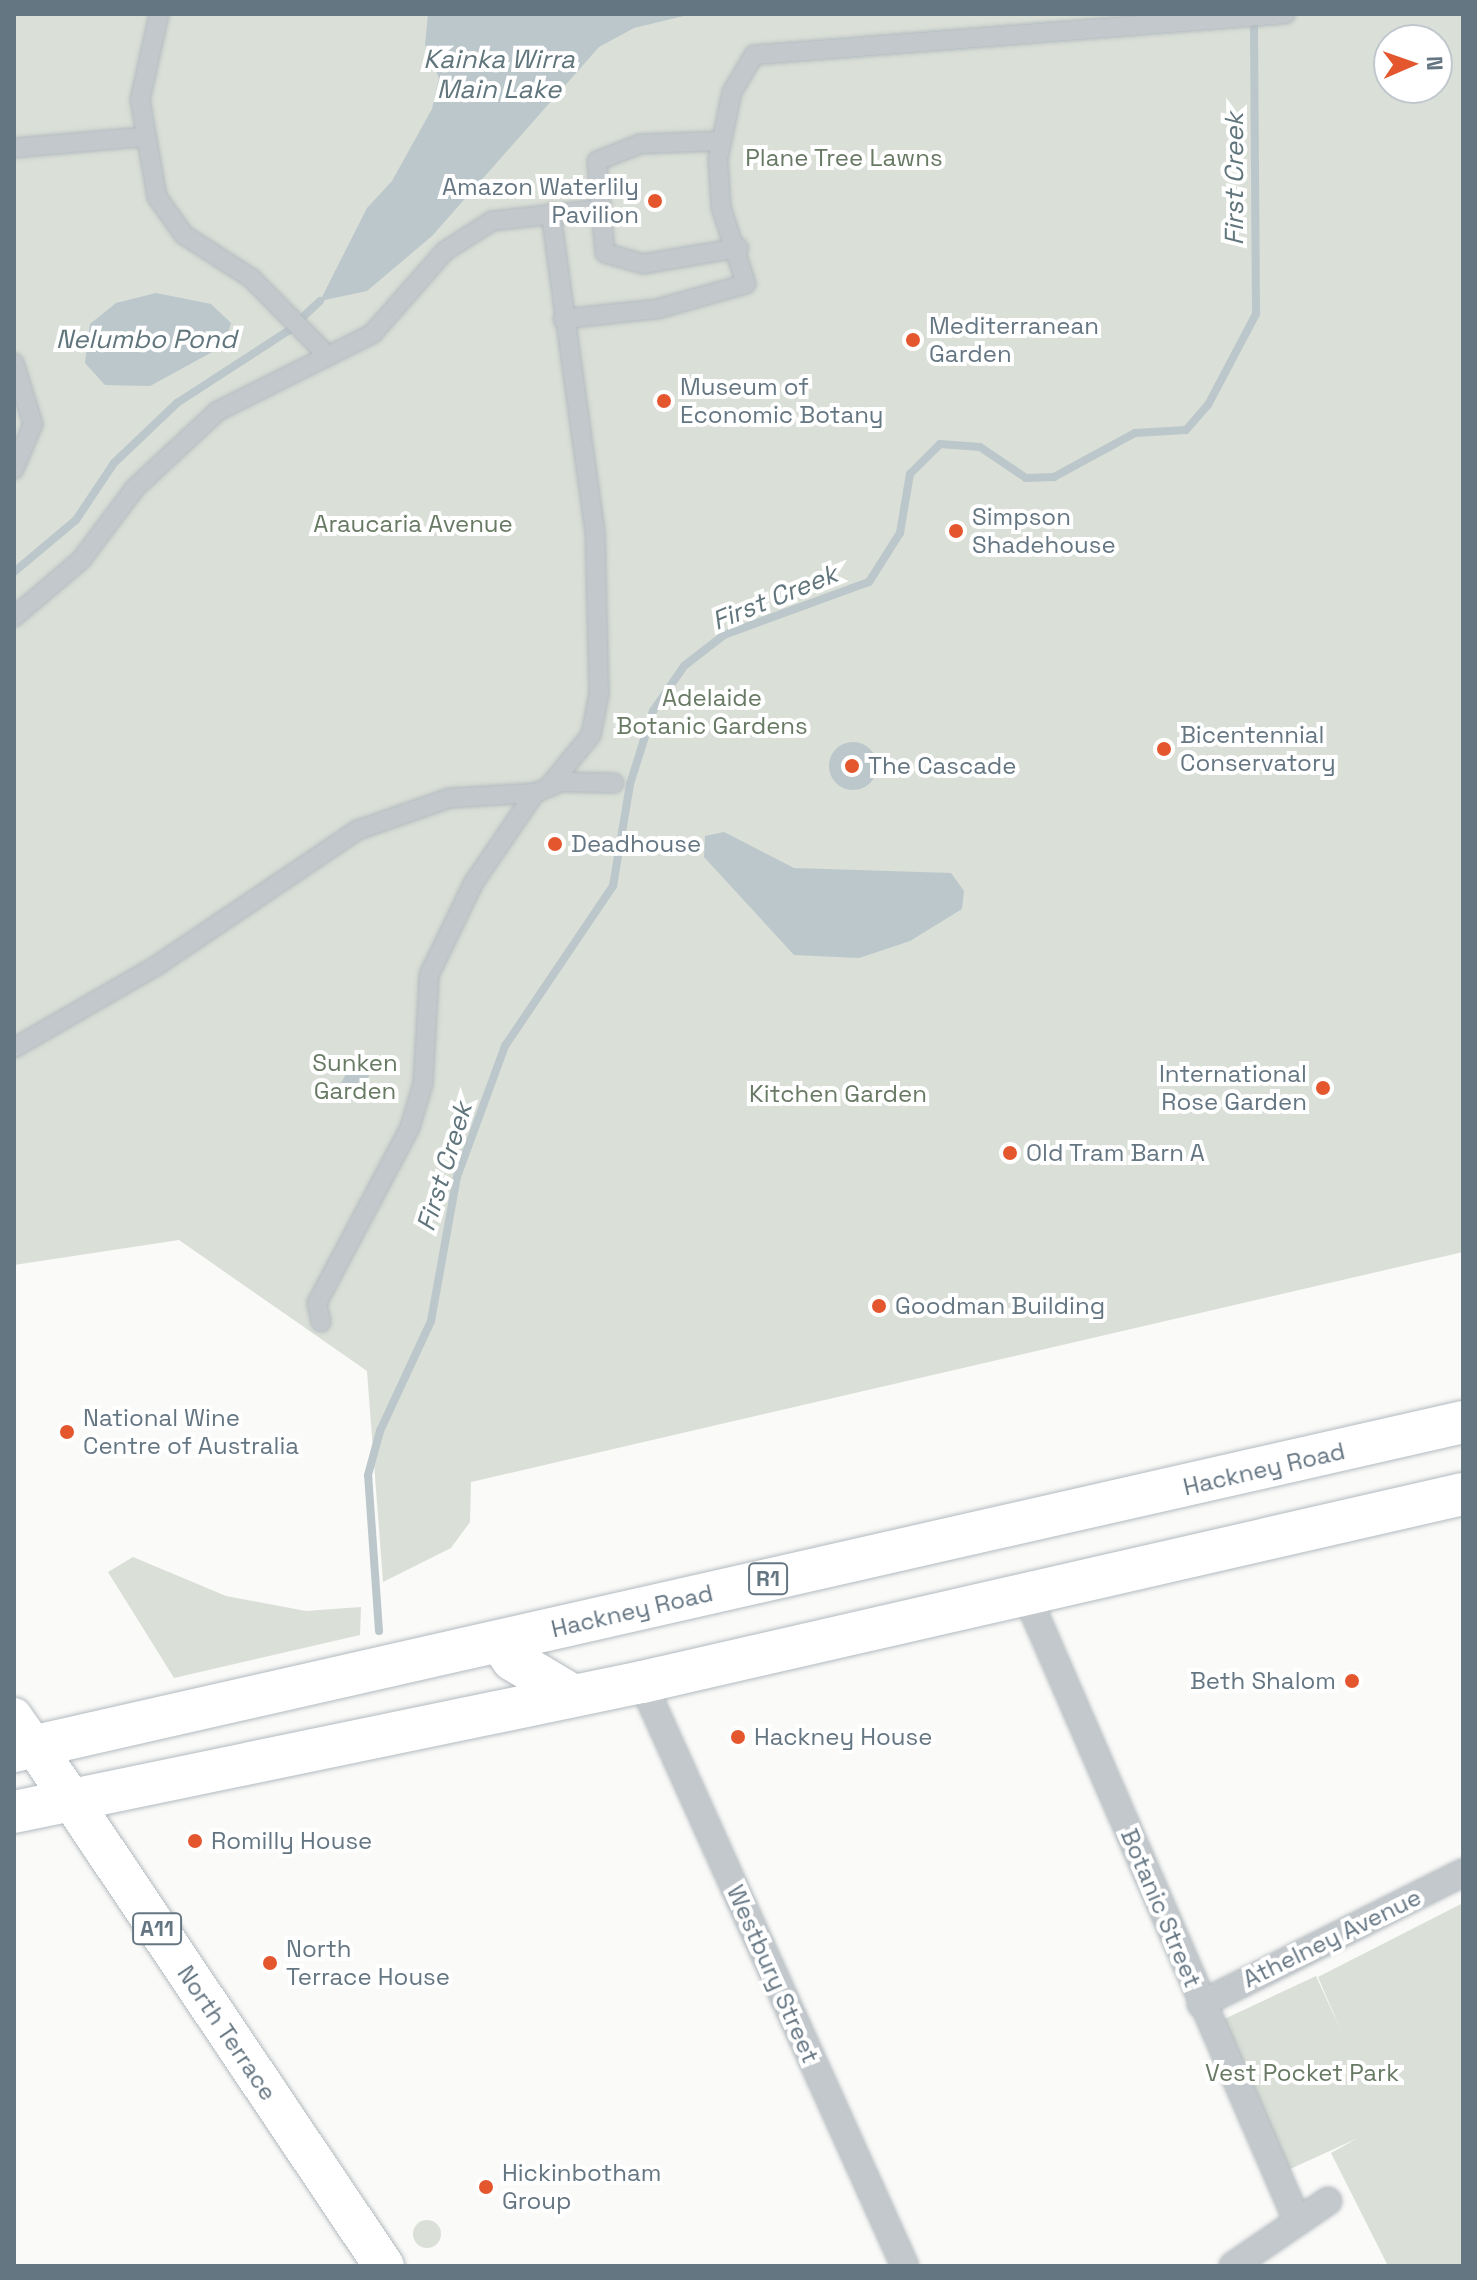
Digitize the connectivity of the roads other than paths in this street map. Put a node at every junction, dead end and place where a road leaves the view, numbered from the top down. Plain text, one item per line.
1 (159, 14) edge
2 (1276, 15) edge
3 (1237, 16) edge
4 (135, 137) junction
5 (720, 141) junction
6 (14, 148) edge
7 (601, 209) junction
8 (551, 213) junction
9 (739, 248) junction
10 (563, 319) junction
11 (328, 356) junction
12 (14, 363) edge
13 (14, 469) edge
14 (14, 617) edge
15 (614, 783) dead end
16 (543, 789) junction
17 (14, 1048) edge
18 (321, 1322) dead end
19 (1463, 1422) edge
20 (1463, 1494) edge
21 (1026, 1594) junction
22 (500, 1642) junction
23 (642, 1682) junction
24 (570, 1694) junction
25 (21, 1738) edge
26 (71, 1800) junction
27 (14, 1812) edge
28 (1463, 1873) edge
29 (1201, 2004) junction
30 (1328, 2201) dead end
31 (1298, 2222) junction
32 (384, 2266) edge
33 (905, 2266) edge
34 (1233, 2266) edge

1 - 4 street
2 - 3 street
3 - 5 street
4 - 6 street
4 - 11 street
5 - 7 street
5 - 9 street
7 - 8 street
7 - 9 street
8 - 10 street
8 - 11 street
9 - 10 street
10 - 16 street
11 - 14 street
12 - 13 street
15 - 16 street
16 - 17 street
16 - 18 street
19 - 22 highway, Hackney Road / R1
20 - 21 highway
21 - 23 highway
21 - 29 street, Botanic Street
22 - 24 highway
22 - 25 highway, Hackney Road / R1
23 - 24 highway
23 - 33 street, Westbury Street
24 - 26 highway
25 - 26 main road, A11
26 - 27 highway
26 - 32 main road, North Terrace / A11
28 - 29 street, Athelney Avenue
29 - 31 street, Botanic Street
30 - 31 street
31 - 34 street

